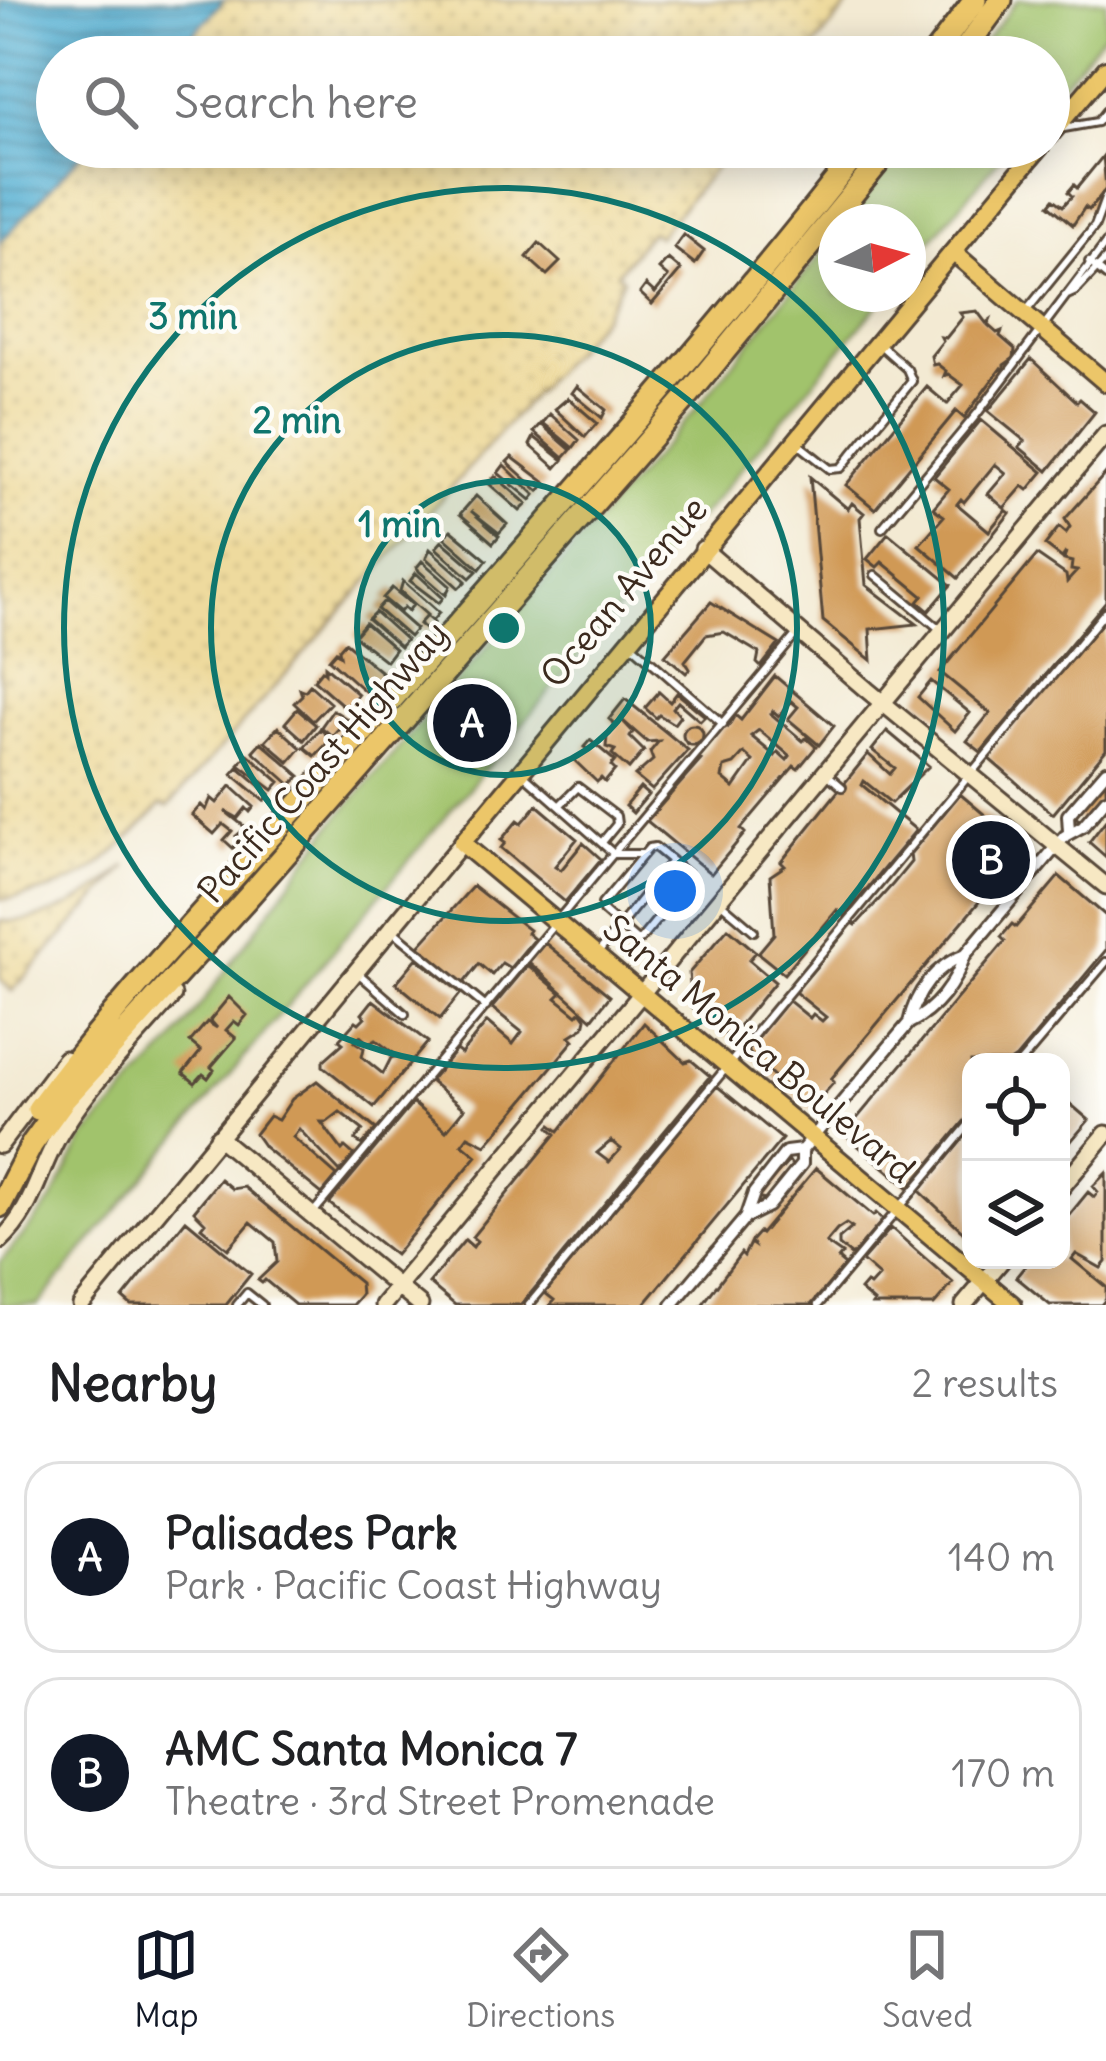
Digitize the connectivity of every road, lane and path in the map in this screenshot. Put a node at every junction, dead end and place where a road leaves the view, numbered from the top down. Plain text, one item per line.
1 (975, 0) edge
2 (1001, 0) edge
3 (948, 36) edge
4 (974, 36) edge
5 (1106, 69) edge
6 (1106, 111) edge
7 (1070, 112) edge
8 (1070, 129) edge
9 (846, 168) edge
10 (874, 168) edge
11 (1023, 168) edge
12 (1106, 196) edge
13 (1106, 243) edge
14 (954, 253) junction
15 (1074, 254) junction
16 (1106, 259) edge
17 (1088, 263) junction
18 (1097, 269) junction
19 (1106, 277) edge
20 (1064, 297) junction
21 (1024, 313) junction
22 (1040, 327) junction
23 (878, 342) junction
24 (1106, 383) edge
25 (1106, 434) edge
26 (794, 440) junction
27 (882, 528) dead end
28 (703, 549) junction
29 (875, 575) dead end
30 (1106, 611) edge
31 (942, 631) junction
32 (799, 632) junction
33 (627, 640) junction
34 (883, 702) junction
35 (723, 724) junction
36 (520, 771) junction
37 (1106, 771) edge
38 (824, 772) junction
39 (970, 773) junction
40 (842, 787) dead end
41 (1106, 799) edge
42 (560, 806) junction
43 (1069, 831) junction
44 (603, 841) junction
45 (461, 842) junction
46 (1057, 845) junction
47 (614, 854) junction
48 (644, 854) junction
49 (672, 861) junction
50 (1106, 886) edge
51 (249, 896) junction
52 (718, 900) junction
53 (557, 922) junction
54 (619, 926) junction
55 (390, 927) junction
56 (754, 931) dead end
57 (596, 956) junction
58 (1106, 962) edge
59 (154, 966) junction
60 (355, 970) junction
61 (640, 994) junction
62 (486, 1007) junction
63 (405, 1014) dead end
64 (1030, 1053) edge
65 (728, 1067) junction
66 (47, 1079) junction
67 (0, 1131) edge
68 (962, 1133) edge
69 (1106, 1134) edge
70 (218, 1137) junction
71 (807, 1144) junction
72 (0, 1145) edge
73 (0, 1171) edge
74 (1070, 1177) edge
75 (0, 1206) edge
76 (898, 1209) junction
77 (311, 1214) junction
78 (746, 1217) junction
79 (0, 1240) edge
80 (994, 1269) edge
81 (984, 1281) junction
82 (398, 1287) junction
83 (81, 1305) edge
84 (237, 1305) edge
85 (262, 1305) edge
86 (383, 1305) edge
87 (420, 1305) edge
88 (530, 1305) edge
89 (672, 1305) edge
90 (818, 1305) edge
91 (964, 1305) edge
92 (1013, 1305) edge

1 - 3 highway
2 - 4 highway
5 - 7 main road
6 - 8 lane
9 - 59 highway, Pacific Coast Highway
10 - 51 highway, Pacific Coast Highway
11 - 14 main road, Ocean Avenue
12 - 15 lane
13 - 17 lane
14 - 21 main road
14 - 23 main road, Ocean Avenue
15 - 17 lane
15 - 21 lane
16 - 18 lane
17 - 18 lane
17 - 20 lane
18 - 19 lane
18 - 20 lane
20 - 22 lane
21 - 22 main road
22 - 24 main road
22 - 27 lane
23 - 26 main road, Ocean Avenue
23 - 26 lane
25 - 31 street
26 - 28 main road, Ocean Avenue
28 - 32 street
28 - 33 main road, Ocean Avenue
29 - 31 lane
30 - 39 lane
31 - 34 street
32 - 34 street
32 - 35 lane
33 - 35 lane
33 - 36 main road, Ocean Avenue
34 - 38 street
34 - 39 street
35 - 47 lane
36 - 42 lane
36 - 45 main road, Ocean Avenue
37 - 43 street
38 - 40 lane
38 - 52 street
39 - 46 street
39 - 65 lane
41 - 43 street
42 - 44 lane
42 - 44 lane
43 - 46 street
44 - 47 lane
45 - 53 main road, Santa Monica Boulevard
45 - 55 street, Ocean Avenue
46 - 50 street
46 - 71 street
47 - 48 lane
47 - 53 lane
48 - 49 lane
48 - 54 lane
49 - 54 lane
49 - 54 lane
51 - 75 highway, Pacific Coast Highway
51 - 79 street
52 - 56 lane
52 - 61 street
53 - 57 main road, Santa Monica Boulevard
53 - 62 lane
54 - 57 lane
55 - 60 street, Ocean Avenue
55 - 62 lane
57 - 61 main road, Santa Monica Boulevard
58 - 64 lane
59 - 66 street
59 - 73 highway, Pacific Coast Highway
60 - 63 lane
60 - 70 street, Ocean Avenue
61 - 65 main road, Santa Monica Boulevard
61 - 82 street
62 - 77 lane
65 - 71 main road, Santa Monica Boulevard
65 - 88 lane
66 - 67 lane
66 - 72 street
68 - 76 lane
69 - 74 street
70 - 77 street
70 - 83 street, Ocean Avenue
71 - 76 main road, Santa Monica Boulevard
71 - 78 street
71 - 78 street
76 - 81 main road, Santa Monica Boulevard
76 - 90 lane
77 - 82 street
78 - 89 street
80 - 81 street
81 - 91 street
81 - 92 main road, Santa Monica Boulevard
82 - 86 street
82 - 87 street
84 - 85 lane

